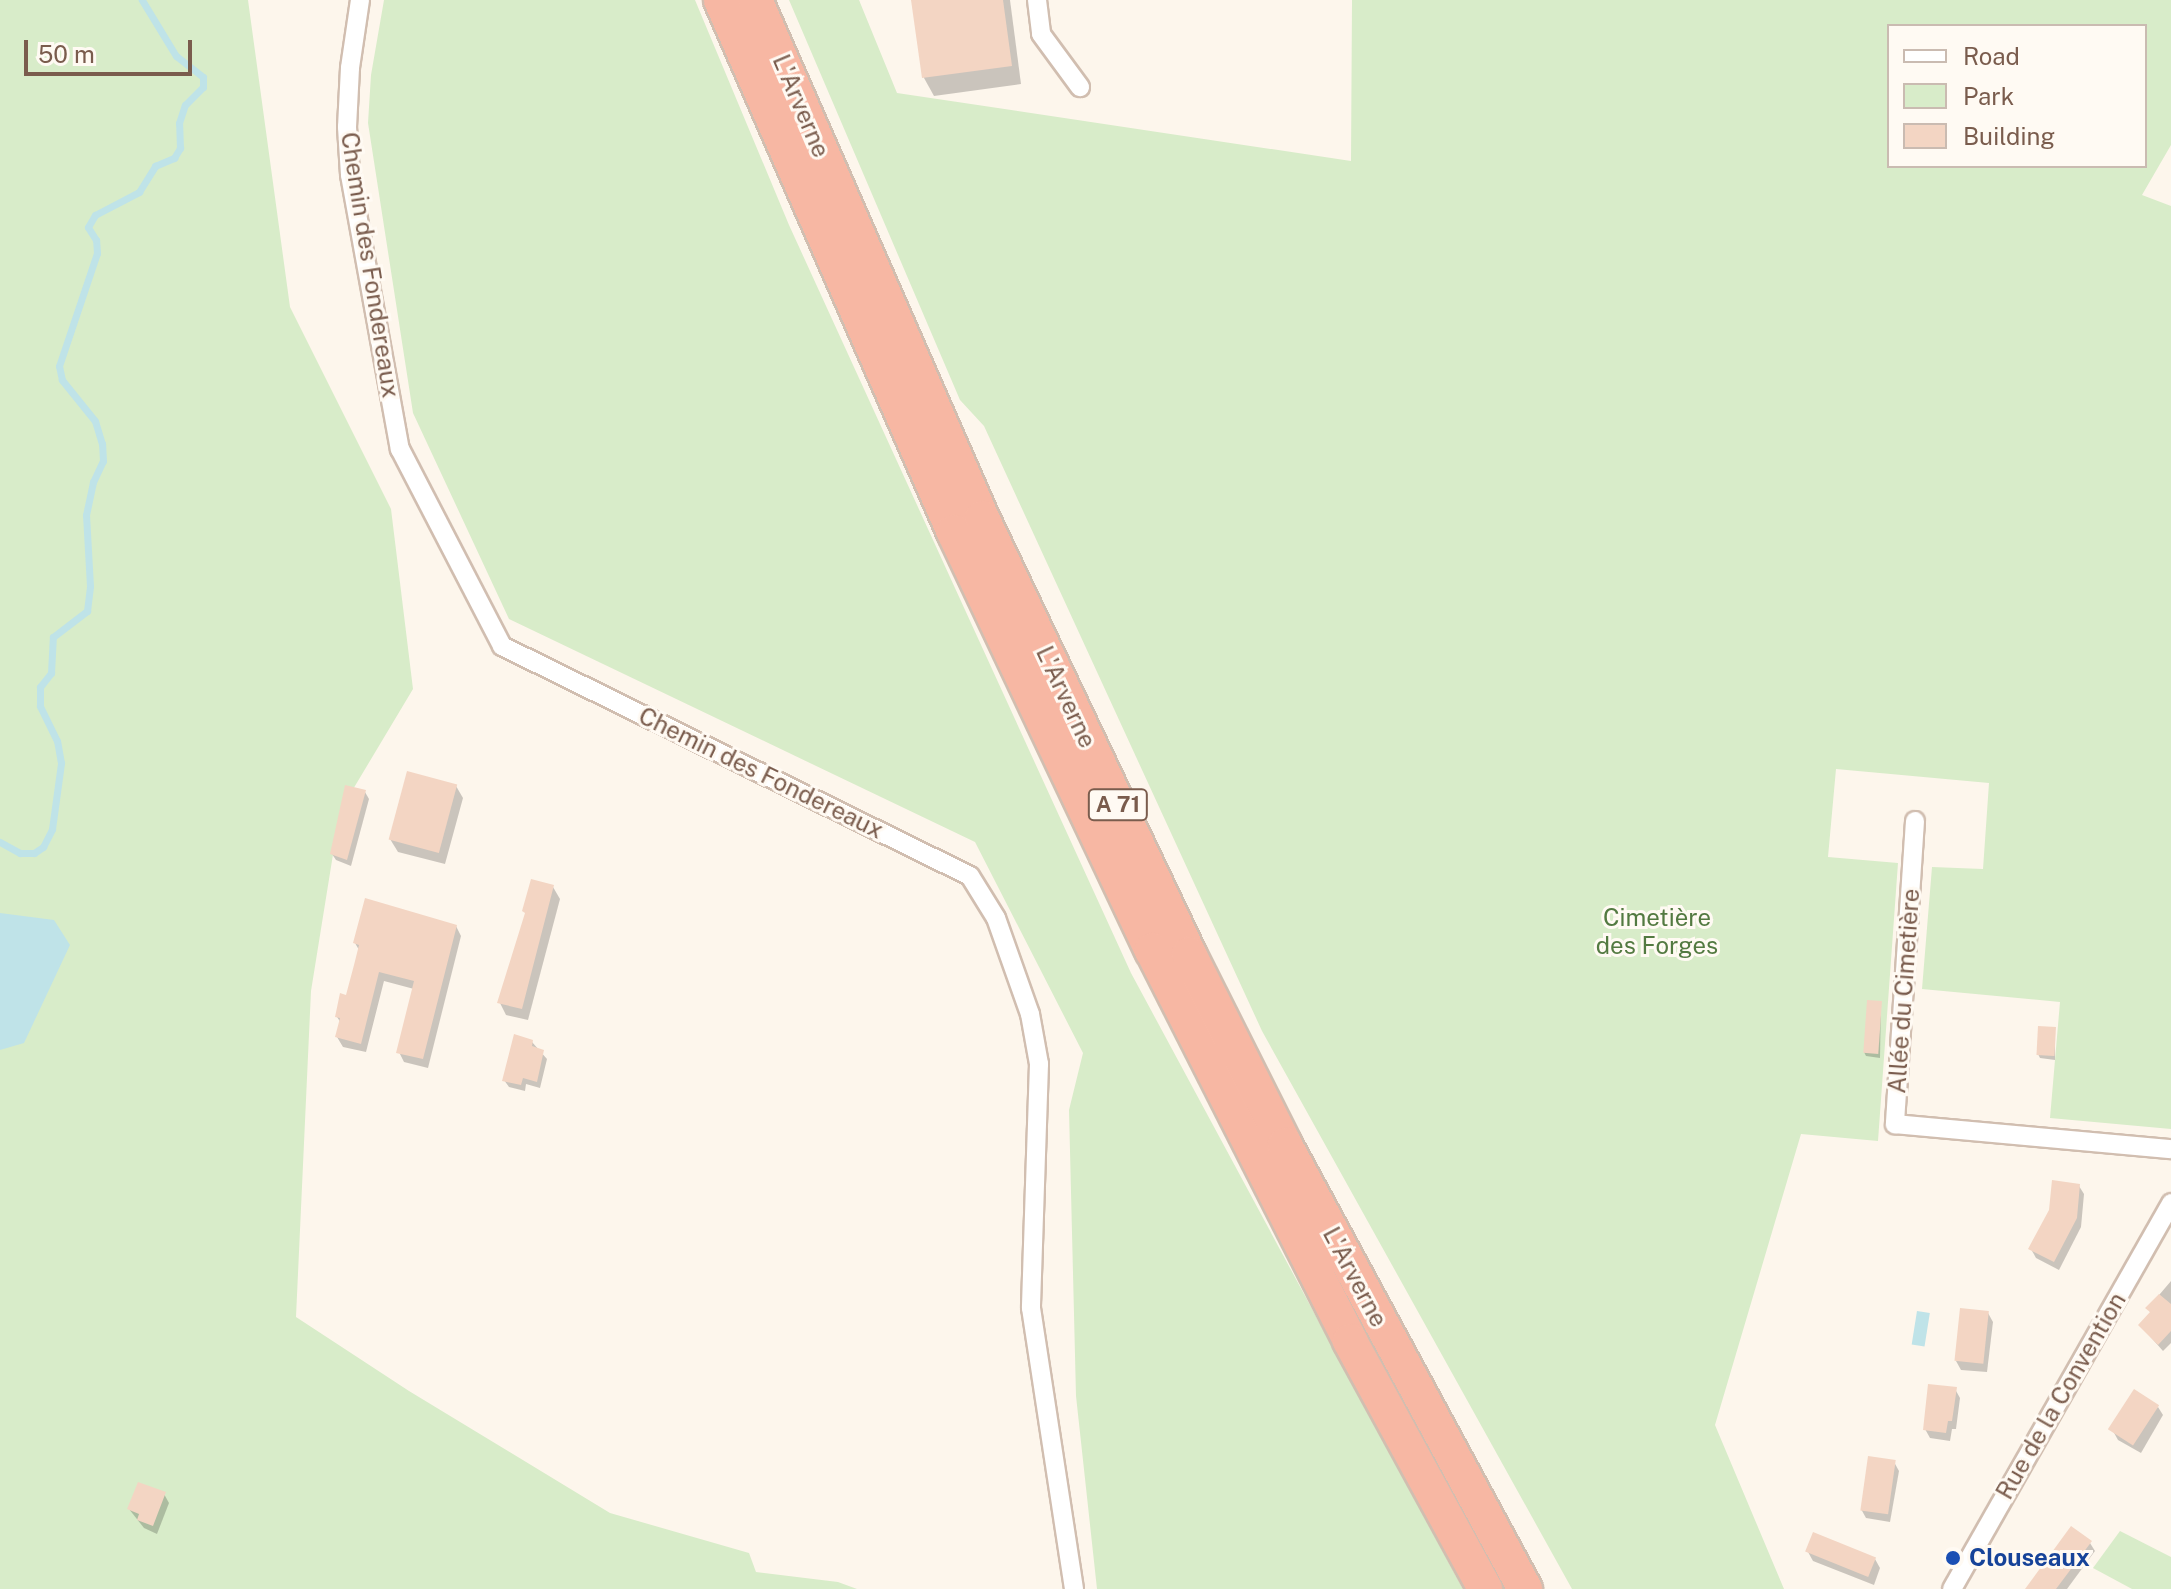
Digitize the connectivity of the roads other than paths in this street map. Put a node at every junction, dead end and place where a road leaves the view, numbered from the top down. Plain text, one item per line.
1 (360, 0) edge
2 (721, 0) edge
3 (755, 0) edge
4 (1037, 0) edge
5 (1080, 87) dead end
6 (1915, 821) dead end
7 (2171, 1149) edge
8 (2171, 1203) edge
9 (1074, 1589) edge
10 (1485, 1589) edge
11 (1525, 1589) edge
12 (1952, 1589) edge

1 - 9 street, Chemin des Fondereaux
2 - 10 highway, L'Arverne / A 71
3 - 11 highway, L'Arverne / A 71
4 - 5 street
6 - 7 street, Allée du Cimetière
8 - 12 street, Rue de la Convention

